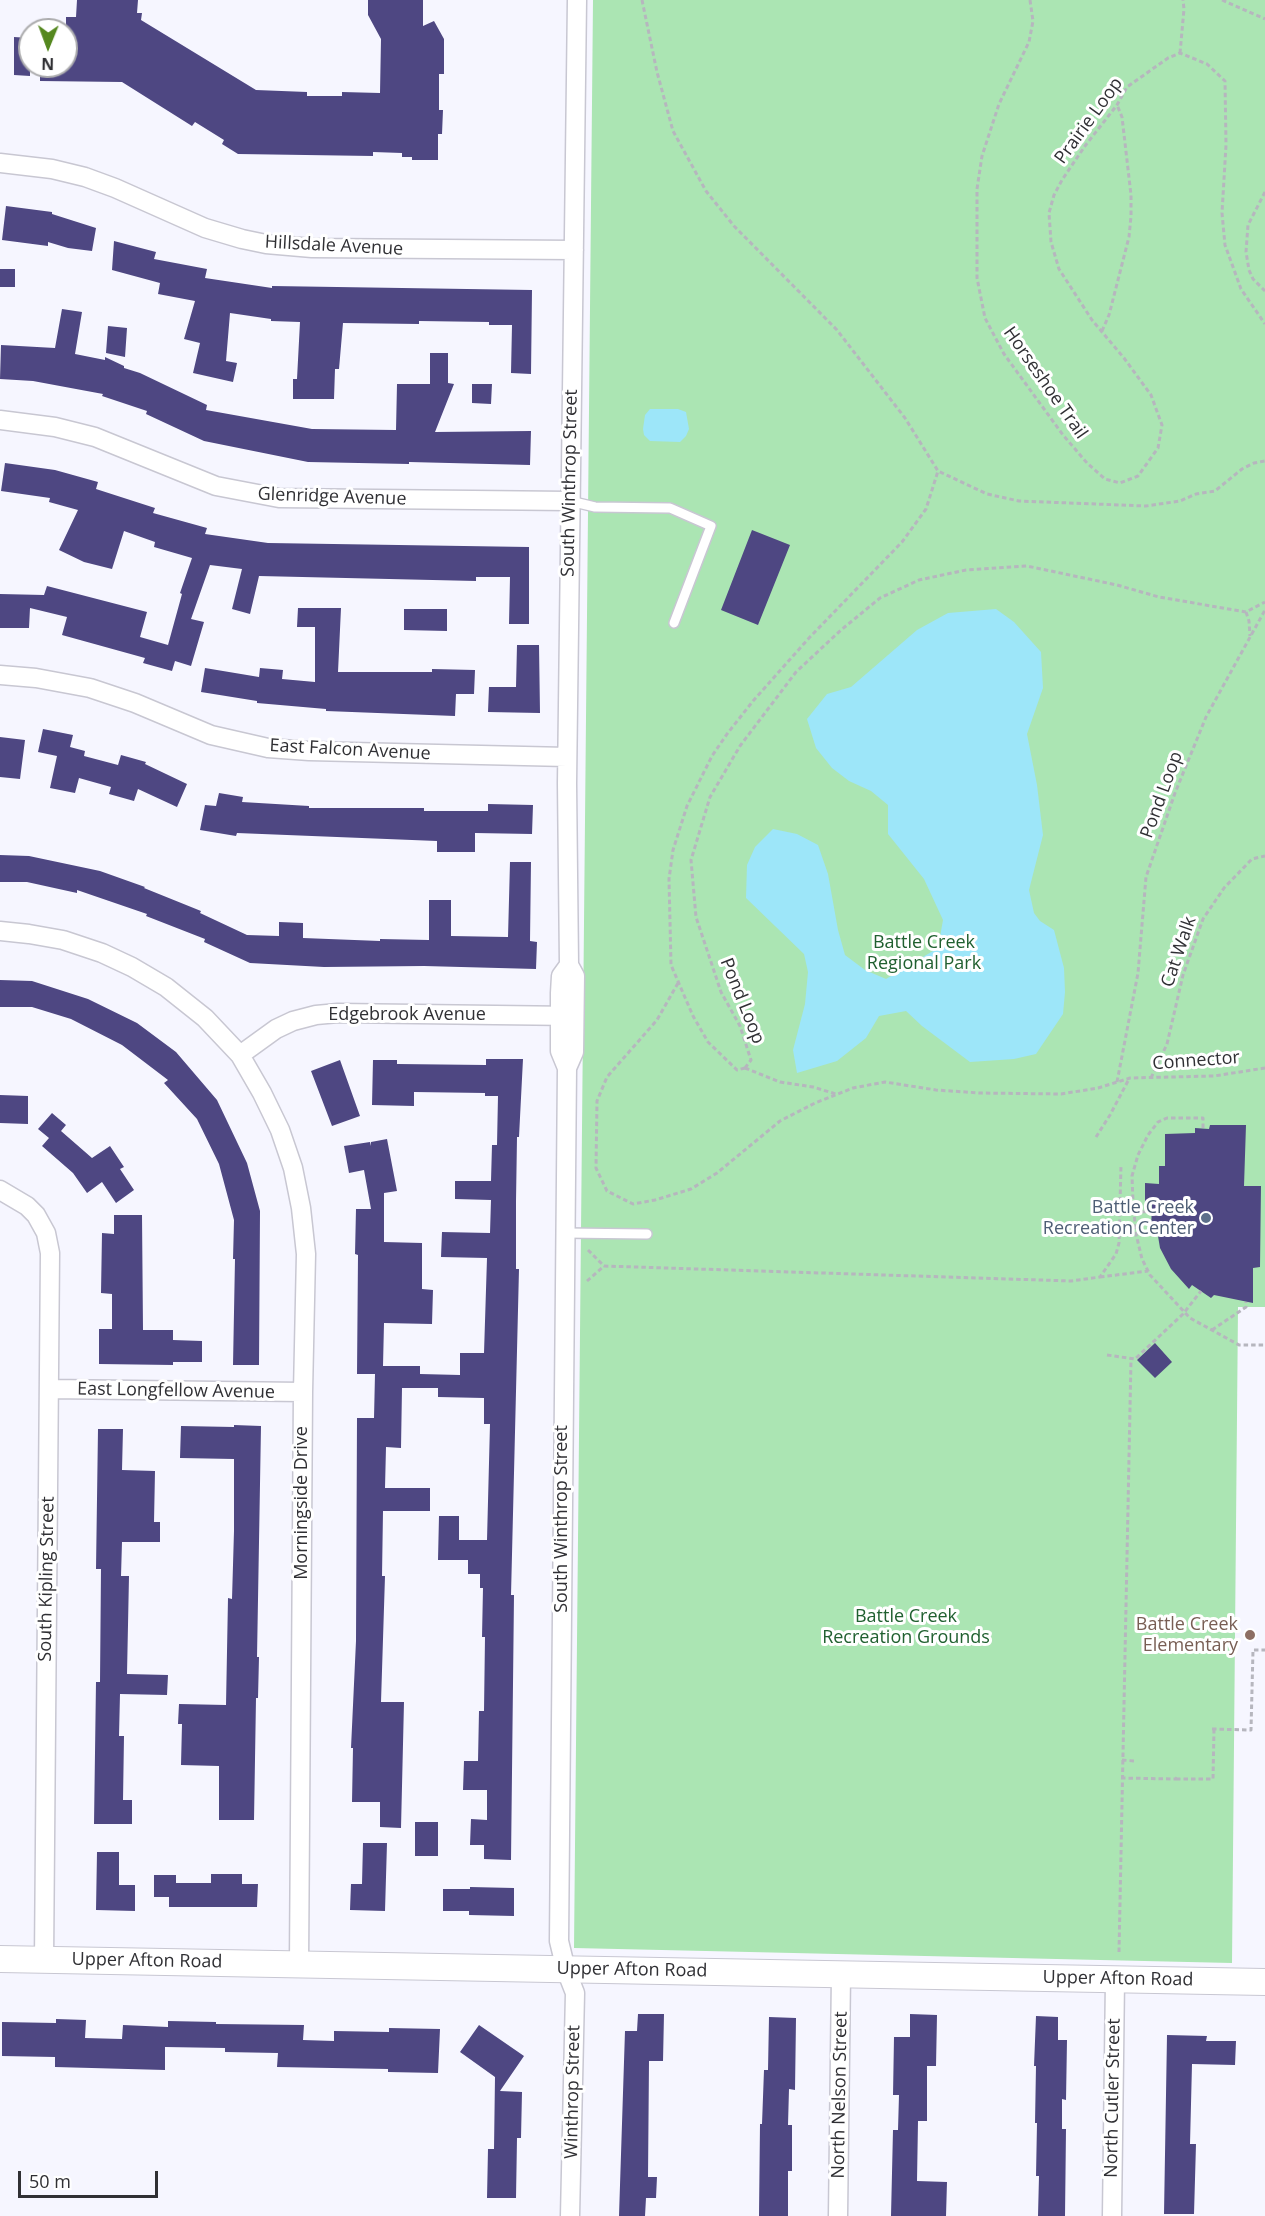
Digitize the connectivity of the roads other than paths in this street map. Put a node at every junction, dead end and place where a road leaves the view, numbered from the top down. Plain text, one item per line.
1 (577, 0) edge
2 (0, 163) edge
3 (574, 250) junction
4 (0, 420) edge
5 (569, 501) junction
6 (674, 623) dead end
7 (0, 675) edge
8 (567, 757) junction
9 (0, 931) edge
10 (567, 1016) junction
11 (240, 1055) junction
12 (0, 1190) edge
13 (565, 1233) junction
14 (647, 1234) dead end
15 (49, 1389) junction
16 (303, 1392) junction
17 (0, 1959) edge
18 (44, 1959) junction
19 (299, 1964) junction
20 (566, 1970) junction
21 (841, 1974) junction
22 (1115, 1979) junction
23 (1265, 1982) edge
24 (570, 2216) edge
25 (838, 2216) edge
26 (1112, 2216) edge

1 - 3 street, South Winthrop Street
2 - 3 street, Hillsdale Avenue
3 - 5 street, South Winthrop Street
4 - 5 street, Glenridge Avenue
5 - 6 lane
5 - 8 street, South Winthrop Street
7 - 8 street, East Falcon Avenue
8 - 10 street, South Winthrop Street
9 - 11 street
10 - 11 street, Edgebrook Avenue
10 - 13 street, South Winthrop Street
11 - 16 street, Morningside Drive
12 - 15 street, South Kipling Street
13 - 14 lane
13 - 20 street, South Winthrop Street
15 - 16 street, East Longfellow Avenue
15 - 18 street, South Kipling Street
16 - 19 street, Morningside Drive
17 - 18 street, Upper Afton Road
18 - 19 street, Upper Afton Road
19 - 20 street, Upper Afton Road
20 - 21 street, Upper Afton Road
20 - 24 street, Winthrop Street
21 - 22 street, Upper Afton Road
21 - 25 street, North Nelson Street
22 - 23 street, Upper Afton Road
22 - 26 street, North Cutler Street

